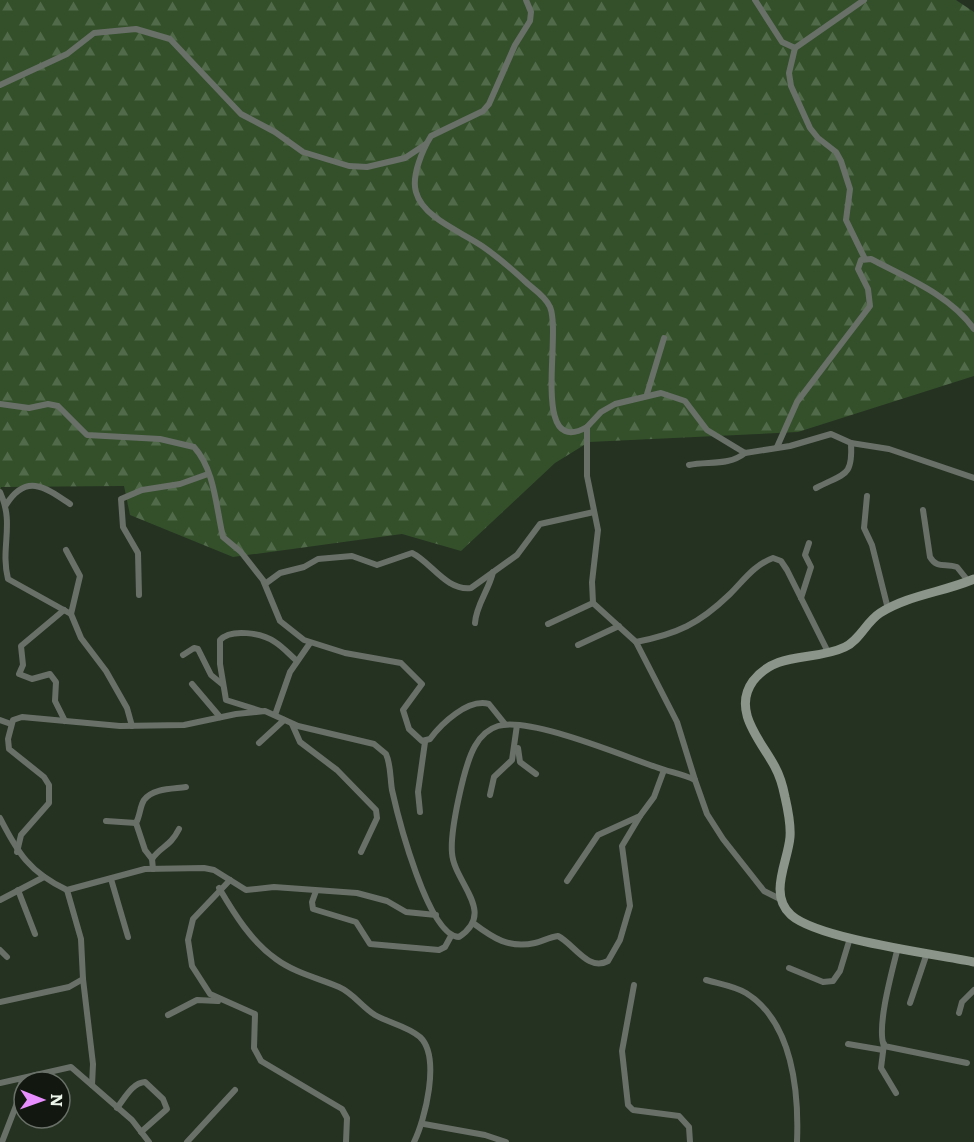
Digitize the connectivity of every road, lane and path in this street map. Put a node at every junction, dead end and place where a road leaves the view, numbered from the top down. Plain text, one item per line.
1 (526, 0) edge
2 (755, 0) edge
3 (864, 0) edge
4 (795, 48) junction
5 (0, 85) edge
6 (427, 144) junction
7 (864, 259) junction
8 (974, 329) edge
9 (664, 338) dead end
10 (647, 394) junction
11 (0, 404) edge
12 (587, 427) junction
13 (851, 443) junction
14 (777, 447) junction
15 (745, 453) junction
16 (689, 465) dead end
17 (208, 474) junction
18 (974, 478) edge
19 (816, 488) dead end
20 (0, 492) edge
21 (867, 496) dead end
22 (70, 504) dead end
23 (6, 505) junction
24 (923, 510) dead end
25 (594, 512) junction
26 (809, 543) dead end
27 (66, 550) dead end
28 (493, 572) junction
29 (971, 581) edge
30 (265, 584) junction
31 (140, 595) dead end
32 (801, 598) junction
33 (593, 603) junction
34 (64, 609) junction
35 (888, 609) junction
36 (71, 614) junction
37 (475, 623) dead end
38 (548, 624) dead end
39 (618, 626) junction
40 (636, 642) junction
41 (310, 643) junction
42 (578, 645) dead end
43 (828, 652) junction
44 (183, 655) dead end
45 (297, 661) junction
46 (192, 684) dead end
47 (222, 684) junction
48 (262, 711) junction
49 (275, 715) junction
50 (220, 717) junction
51 (0, 720) edge
52 (65, 720) junction
53 (284, 720) junction
54 (11, 724) junction
55 (292, 724) junction
56 (505, 724) junction
57 (517, 725) junction
58 (132, 726) junction
59 (515, 741) junction
60 (425, 742) junction
61 (259, 743) dead end
62 (664, 770) junction
63 (536, 774) dead end
64 (695, 780) junction
65 (186, 787) dead end
66 (490, 795) dead end
67 (420, 812) dead end
68 (640, 816) junction
69 (0, 818) edge
70 (106, 821) dead end
71 (136, 823) junction
72 (179, 830) dead end
73 (17, 852) junction
74 (361, 852) dead end
75 (152, 859) junction
76 (153, 869) junction
77 (44, 877) junction
78 (111, 879) junction
79 (230, 880) junction
80 (567, 881) dead end
81 (219, 888) junction
82 (18, 890) junction
83 (67, 890) junction
84 (316, 891) junction
85 (780, 899) junction
86 (0, 900) edge
87 (436, 915) junction
88 (473, 923) junction
89 (35, 934) dead end
90 (451, 936) junction
91 (128, 937) dead end
92 (850, 938) junction
93 (898, 947) junction
94 (0, 950) edge
95 (927, 953) junction
96 (7, 957) dead end
97 (974, 962) edge
98 (789, 968) dead end
99 (83, 979) junction
100 (706, 980) dead end
101 (634, 985) dead end
102 (974, 990) edge
103 (206, 991) junction
104 (201, 1000) junction
105 (222, 1001) junction
106 (0, 1002) edge
107 (910, 1003) dead end
108 (959, 1013) dead end
109 (168, 1015) dead end
110 (848, 1044) dead end
111 (883, 1047) junction
112 (967, 1063) dead end
113 (59, 1070) edge
114 (92, 1085) junction
115 (235, 1090) dead end
116 (896, 1093) dead end
117 (117, 1108) junction
118 (12, 1116) edge
119 (424, 1124) junction
120 (141, 1132) junction
121 (2, 1142) edge
122 (149, 1142) edge
123 (187, 1142) edge
124 (346, 1142) edge
125 (414, 1142) edge
126 (506, 1142) edge
127 (690, 1142) edge
128 (797, 1142) edge

1 - 6 street
2 - 4 street
3 - 4 street
4 - 7 street
5 - 6 street
6 - 12 street
7 - 8 street
7 - 14 street
9 - 10 street
10 - 12 street
10 - 15 street
11 - 17 street
12 - 25 street
13 - 14 street
13 - 18 street
13 - 19 street
14 - 15 street
15 - 16 street
17 - 30 street
17 - 31 street
20 - 23 street
21 - 35 street
22 - 23 street
23 - 34 street
24 - 29 street
25 - 28 street
25 - 33 street
26 - 32 street
27 - 36 street
28 - 30 street
28 - 37 street
29 - 35 main road
30 - 41 street
32 - 40 street
32 - 43 street
33 - 38 street
33 - 39 street
34 - 36 street
34 - 52 street
35 - 43 main road
36 - 58 street
39 - 40 street
39 - 42 street
40 - 64 street
41 - 45 street
41 - 60 street
43 - 85 main road
44 - 47 street
45 - 47 street
45 - 49 street
46 - 50 street
47 - 48 street
48 - 49 street
48 - 50 street
49 - 53 street
50 - 58 street
51 - 54 street
52 - 54 street
52 - 58 street
53 - 55 street
53 - 61 street
54 - 73 street
55 - 74 street
55 - 87 street
56 - 57 street
56 - 60 street
56 - 88 street
57 - 59 street
57 - 62 street
59 - 63 street
59 - 66 street
60 - 67 street
62 - 64 street
62 - 68 street
64 - 85 street
65 - 71 street
68 - 80 street
68 - 88 street
69 - 73 street
70 - 71 street
71 - 75 street
72 - 75 street
73 - 77 street
75 - 76 street
76 - 78 street
76 - 79 street
77 - 82 street
77 - 83 street
78 - 83 street
78 - 91 street
79 - 81 street
79 - 84 street
81 - 103 street
81 - 119 street
82 - 86 street
82 - 89 street
83 - 99 street
84 - 87 street
84 - 90 street
85 - 92 main road
87 - 90 street
88 - 90 street
92 - 93 main road
92 - 98 street
93 - 95 main road
93 - 111 street
94 - 96 street
95 - 97 main road
95 - 107 street
99 - 106 street
99 - 114 street
100 - 128 street
101 - 127 street
102 - 108 street
103 - 104 street
103 - 105 street
104 - 105 street
104 - 109 street
105 - 124 street
110 - 111 street
111 - 112 street
111 - 116 street
113 - 114 street
114 - 117 street
115 - 123 street
117 - 120 street
117 - 120 street
118 - 121 street
119 - 125 street
119 - 126 street
120 - 122 street

